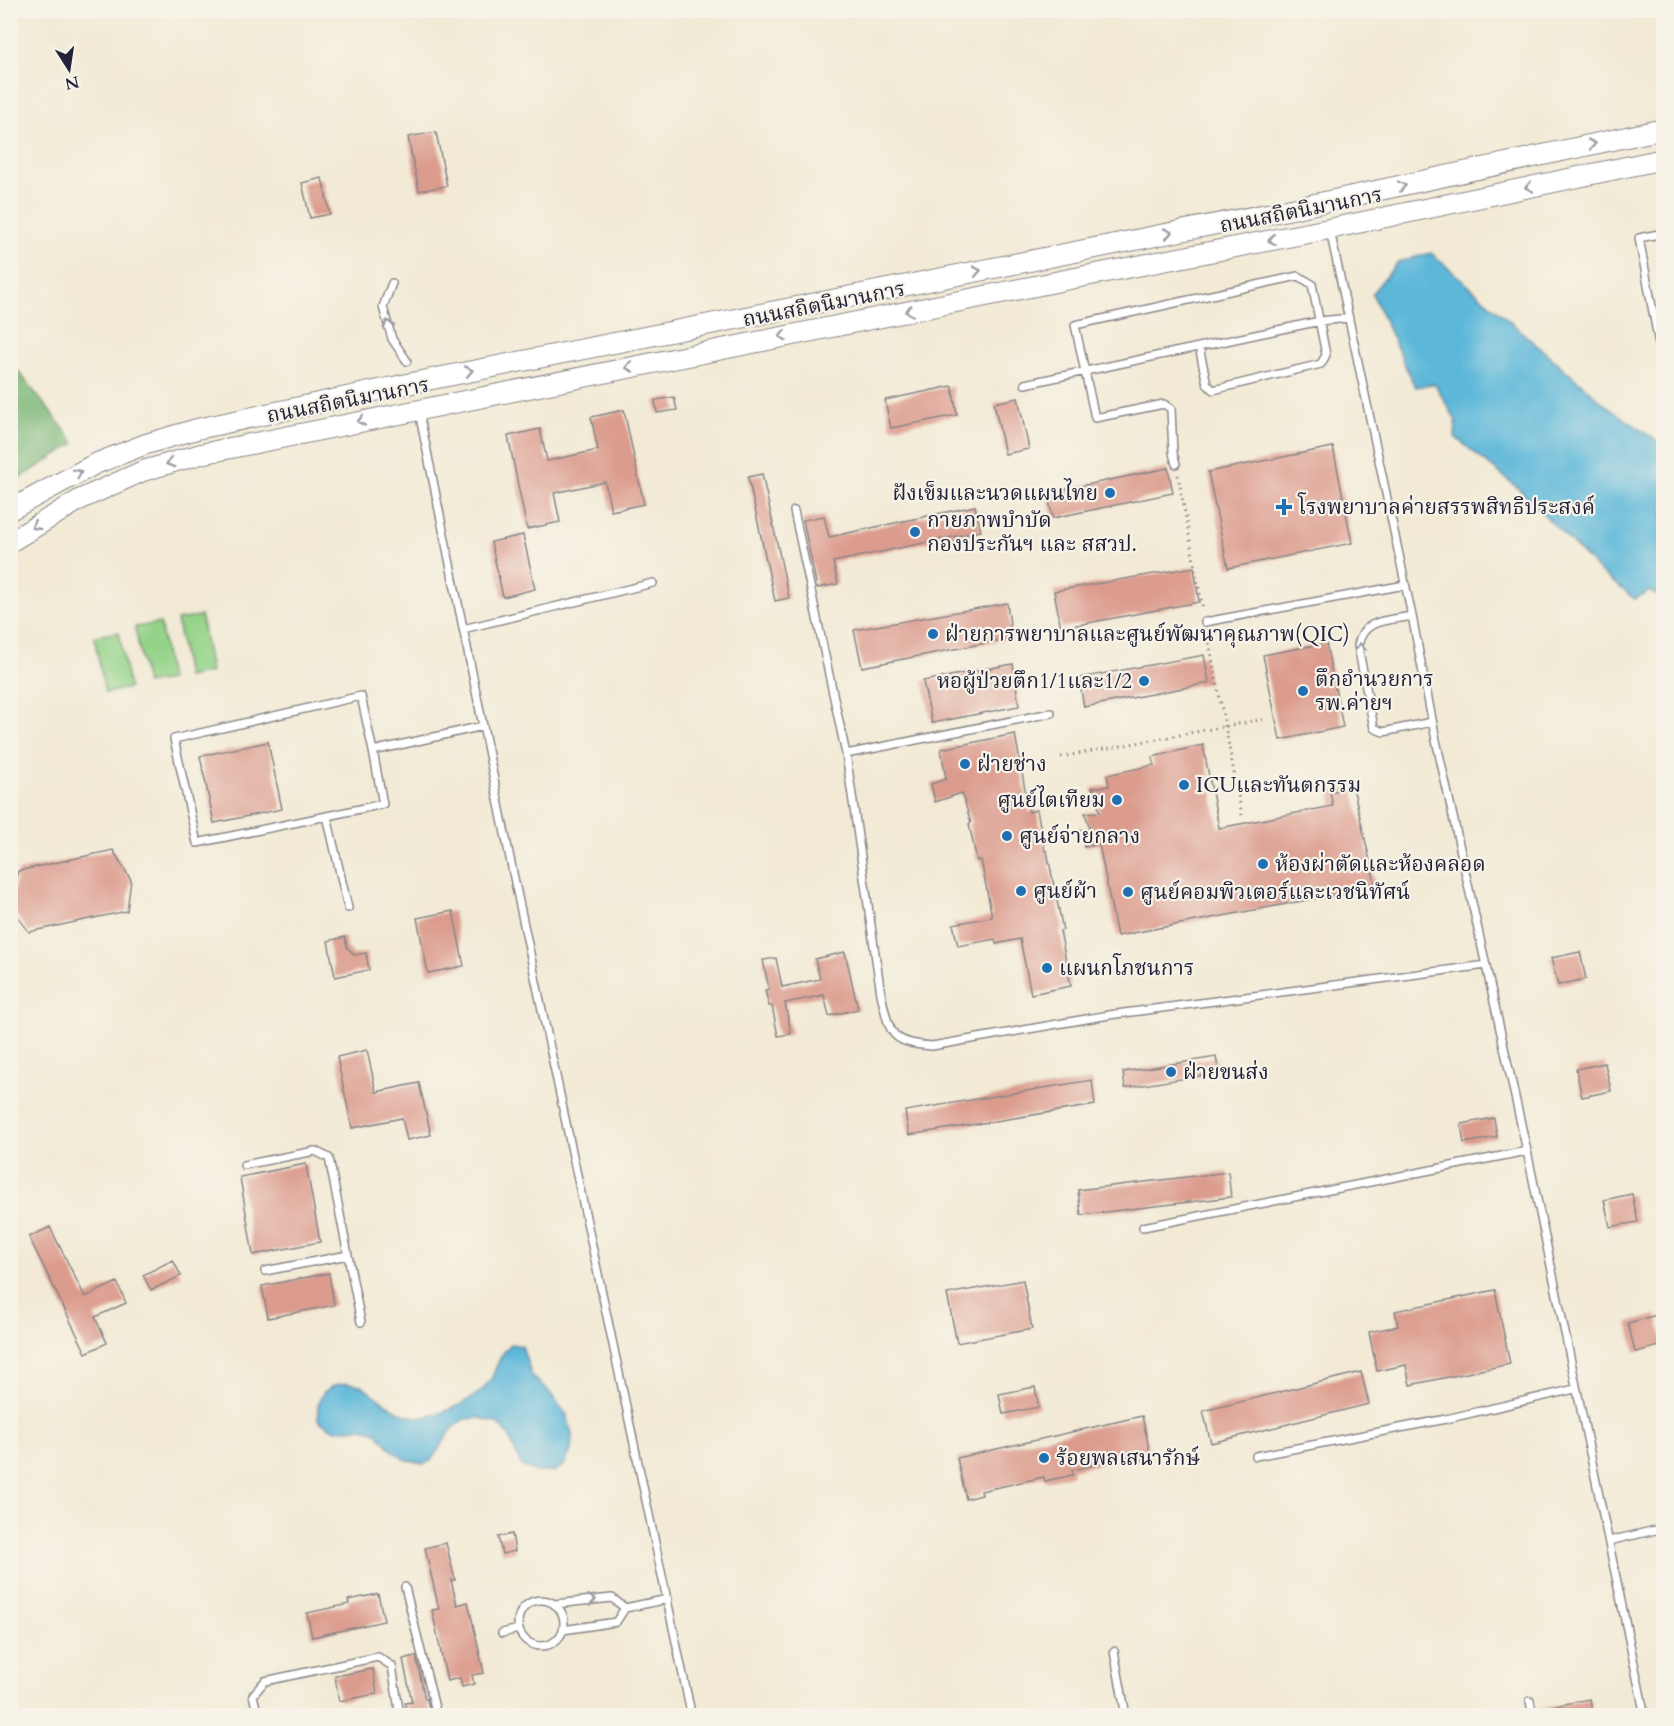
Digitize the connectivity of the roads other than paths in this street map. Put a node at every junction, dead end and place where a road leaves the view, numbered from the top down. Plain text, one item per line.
1 (1664, 129) edge
2 (1664, 159) edge
3 (1324, 203) junction
4 (1329, 230) junction
5 (1664, 233) edge
6 (392, 283) dead end
7 (1349, 318) junction
8 (1664, 319) edge
9 (1320, 321) junction
10 (1654, 321) junction
11 (1199, 346) junction
12 (407, 361) dead end
13 (1664, 370) edge
14 (1085, 371) junction
15 (412, 383) junction
16 (1025, 384) dead end
17 (418, 410) junction
18 (1176, 464) road end
19 (10, 510) edge
20 (794, 511) dead end
21 (10, 542) edge
22 (653, 583) dead end
23 (1405, 585) junction
24 (1412, 616) junction
25 (1205, 622) road end
26 (463, 629) junction
27 (1051, 713) dead end
28 (1432, 722) junction
29 (483, 726) junction
30 (373, 751) junction
31 (846, 754) junction
32 (327, 816) junction
33 (348, 908) dead end
34 (1486, 965) junction
35 (1527, 1151) junction
36 (244, 1165) dead end
37 (1143, 1227) dead end
38 (348, 1255) junction
39 (265, 1271) dead end
40 (361, 1322) dead end
41 (1575, 1389) junction
42 (1256, 1456) dead end
43 (1664, 1528) edge
44 (1609, 1540) junction
45 (405, 1587) dead end
46 (668, 1599) junction
47 (555, 1604) junction
48 (625, 1608) junction
49 (519, 1629) junction
50 (563, 1630) junction
51 (502, 1633) dead end
52 (1114, 1651) dead end
53 (1530, 1701) dead end
54 (690, 1708) dead end
55 (258, 1716) edge
56 (400, 1716) edge
57 (437, 1716) edge
58 (1126, 1716) edge
59 (1533, 1716) edge
60 (1645, 1716) edge

3 -> 1 main road, ถนนสถิตนิมานการ
2 -> 4 main road, ถนนสถิตนิมานการ
3 - 4 main road
15 -> 3 main road, ถนนสถิตนิมานการ
4 - 7 lane
4 -> 17 main road, ถนนสถิตนิมานการ
5 - 10 lane
12 -> 6 lane
7 - 9 lane
7 - 23 lane
8 - 10 lane
9 - 11 lane
9 - 11 lane
9 - 14 lane
10 - 13 lane
11 - 14 lane
14 - 16 lane
14 - 18 lane
15 - 17 main road
19 -> 15 main road, ถนนสถิตนิมานการ
17 -> 21 main road, ถนนสถิตนิมานการ
17 - 26 lane
20 - 31 lane
22 - 26 lane
23 - 24 lane
23 - 25 lane
24 - 28 lane
28 -> 24 lane
26 - 29 lane
27 - 31 lane
28 - 34 lane
29 - 30 lane
29 - 46 lane
30 - 32 lane
30 - 32 lane
31 - 34 lane
32 - 33 lane
34 - 35 lane
35 - 37 lane
35 - 41 lane
36 - 38 lane
38 - 39 lane
38 - 40 lane
41 - 42 lane
41 - 44 lane
43 - 44 lane
44 - 60 lane
45 - 57 lane
46 - 48 lane
46 - 54 lane
47 -> 48 lane
47 - 49 lane
47 - 50 lane
48 - 50 lane
49 - 50 lane
49 - 51 lane
52 - 58 lane
53 - 59 lane
55 - 56 lane

